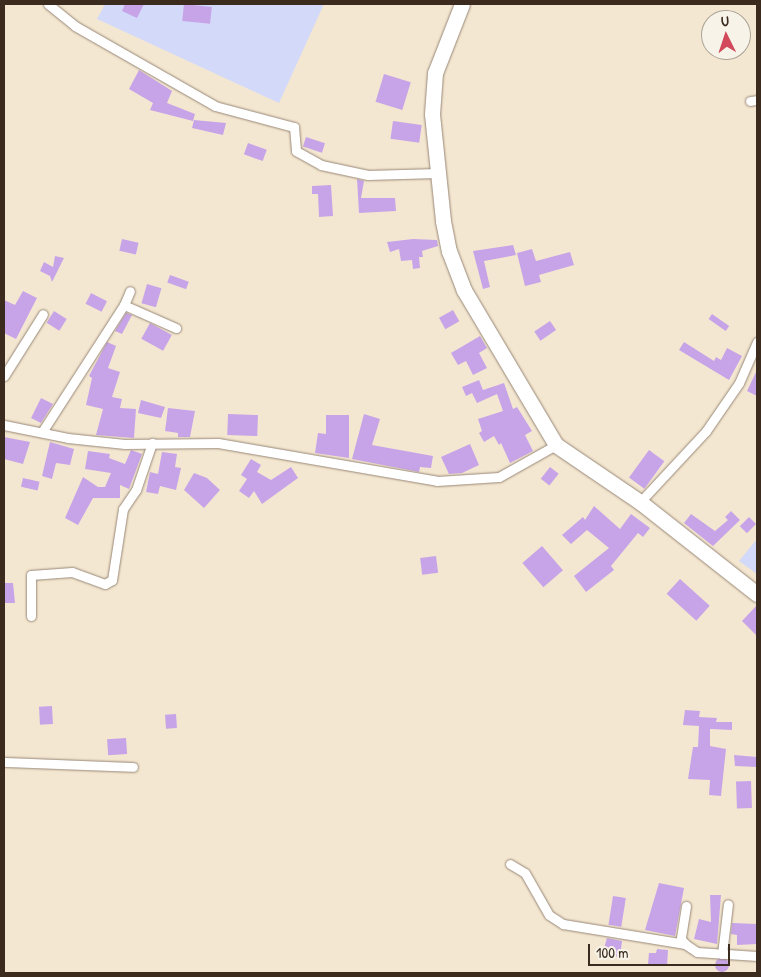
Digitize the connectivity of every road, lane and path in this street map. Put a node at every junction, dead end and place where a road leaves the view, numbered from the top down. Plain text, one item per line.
1 (48, 4) edge
2 (462, 4) edge
3 (437, 173) junction
4 (130, 291) dead end
5 (124, 305) junction
6 (43, 314) dead end
7 (176, 328) dead end
8 (757, 342) edge
9 (4, 376) edge
10 (4, 425) edge
11 (42, 432) junction
12 (152, 443) junction
13 (556, 444) junction
14 (640, 502) junction
15 (757, 594) edge
16 (31, 616) dead end
17 (4, 762) edge
18 (133, 767) dead end
19 (510, 864) dead end
20 (728, 904) dead end
21 (686, 906) dead end
22 (685, 944) junction
23 (722, 954) junction
24 (757, 956) edge

1 - 3 street
2 - 3 highway
3 - 13 highway
4 - 5 street
5 - 7 street
5 - 11 street
6 - 9 street
8 - 14 street
10 - 11 street
11 - 12 street
12 - 13 street
12 - 16 street
13 - 14 highway
14 - 15 highway
17 - 18 street
19 - 22 street
20 - 23 street
21 - 22 street
22 - 23 street
23 - 24 street

